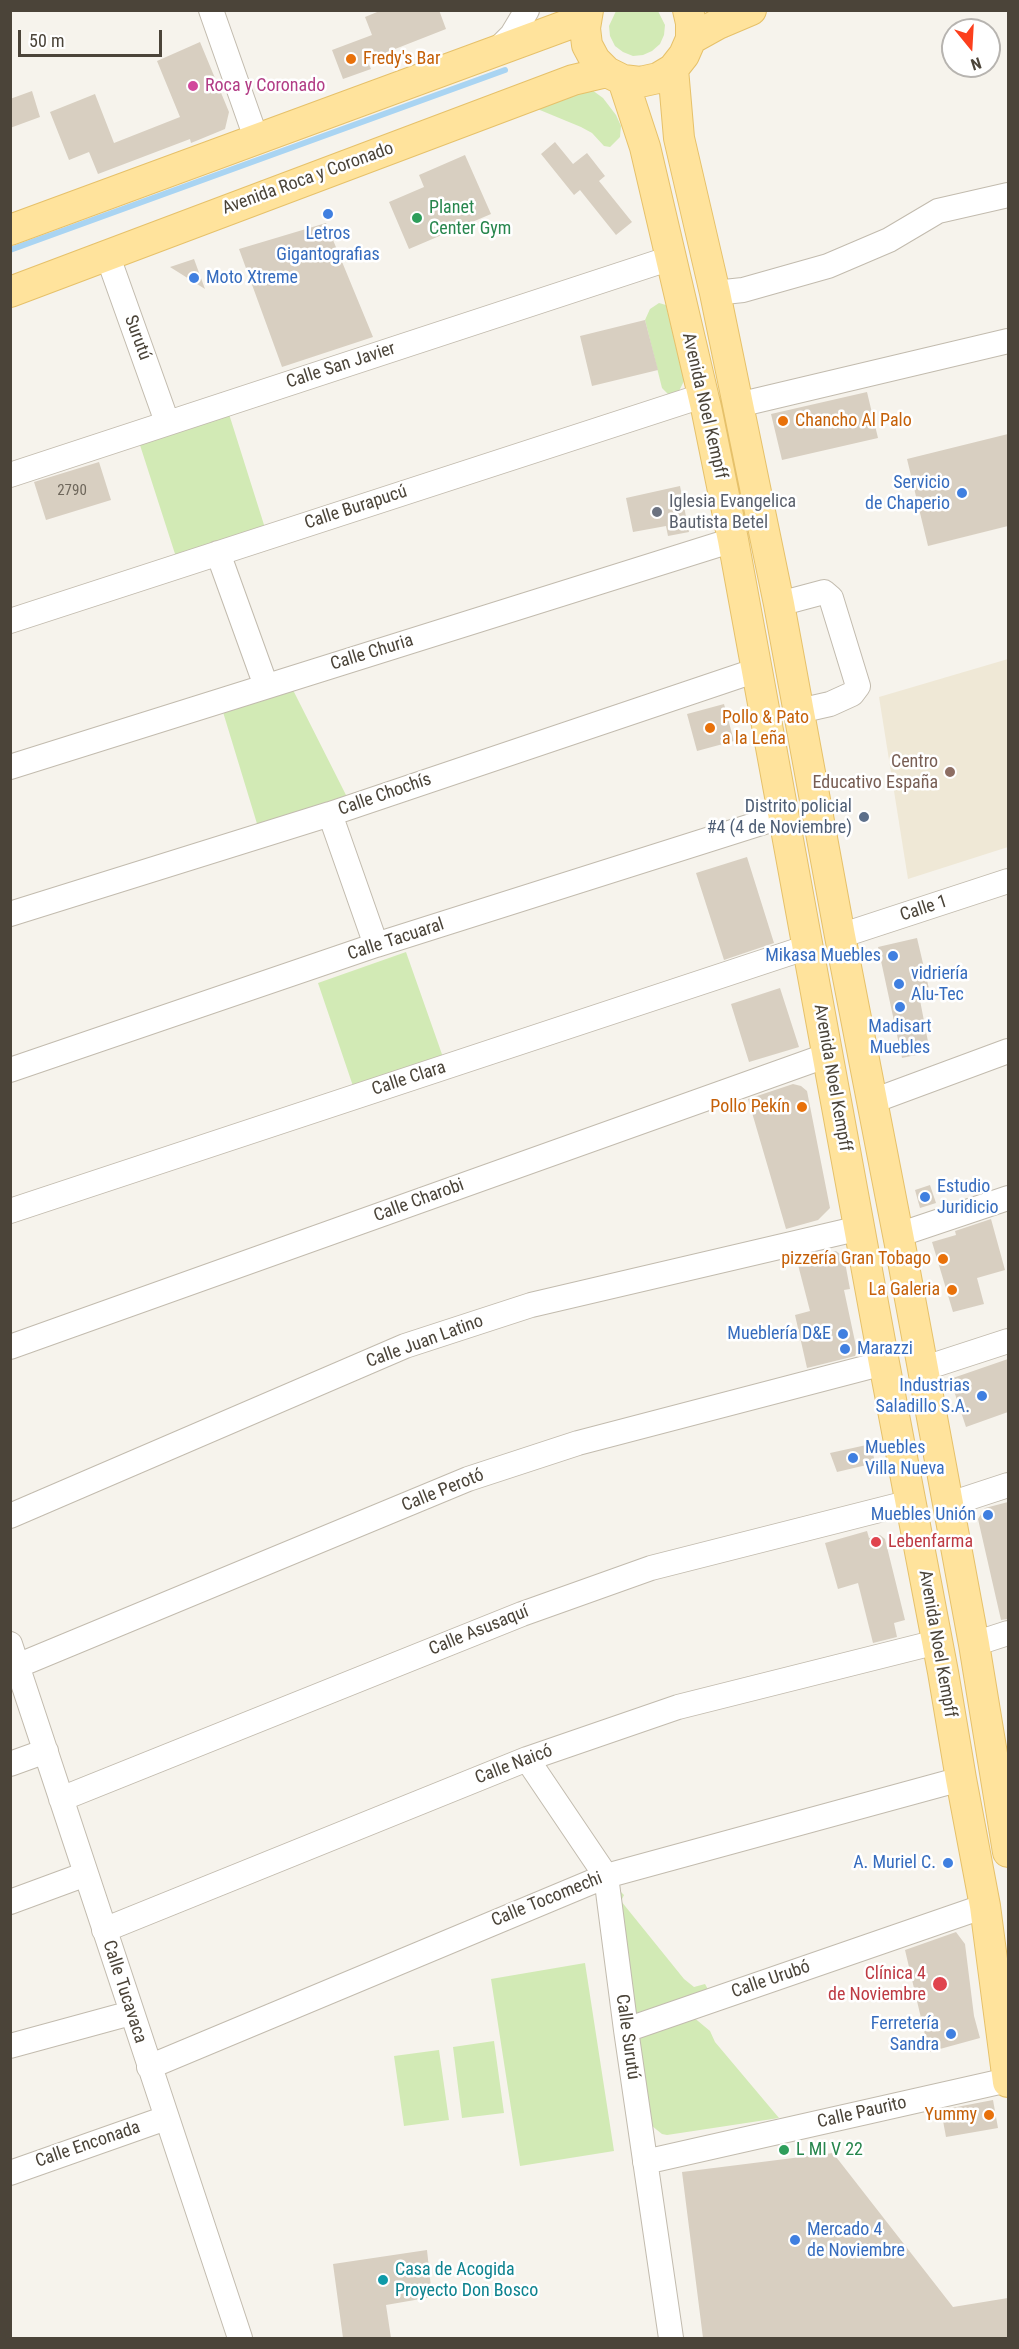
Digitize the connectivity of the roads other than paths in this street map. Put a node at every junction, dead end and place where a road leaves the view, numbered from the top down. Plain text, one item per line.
1 (211, 10) edge
2 (527, 10) edge
3 (751, 10) edge
4 (587, 13) edge
5 (689, 25) edge
6 (498, 49) junction
7 (673, 69) junction
8 (615, 76) junction
9 (256, 138) junction
10 (1008, 195) edge
11 (10, 230) edge
12 (107, 254) junction
13 (671, 258) junction
14 (10, 292) edge
15 (715, 293) junction
16 (1008, 341) edge
17 (730, 362) junction
18 (705, 404) junction
19 (738, 405) junction
20 (167, 422) junction
21 (10, 475) edge
22 (756, 492) junction
23 (733, 540) junction
24 (218, 553) junction
25 (779, 604) junction
26 (10, 621) edge
27 (757, 670) junction
28 (266, 686) junction
29 (799, 711) junction
30 (10, 766) edge
31 (330, 814) junction
32 (785, 825) junction
33 (1008, 881) edge
34 (10, 914) edge
35 (840, 936) junction
36 (376, 945) junction
37 (808, 947) junction
38 (826, 1048) junction
39 (1008, 1051) edge
40 (10, 1071) edge
41 (873, 1101) junction
42 (1008, 1197) edge
43 (10, 1211) edge
44 (860, 1228) junction
45 (900, 1243) junction
46 (1008, 1341) edge
47 (10, 1347) edge
48 (884, 1363) junction
49 (922, 1369) junction
50 (1008, 1485) edge
51 (945, 1494) junction
52 (911, 1502) junction
53 (10, 1516) edge
54 (1008, 1633) edge
55 (937, 1642) junction
56 (974, 1644) junction
57 (13, 1652) edge
58 (944, 1672) junction
59 (46, 1751) junction
60 (527, 1759) junction
61 (10, 1764) edge
62 (1003, 1774) edge
63 (961, 1779) junction
64 (61, 1799) junction
65 (1008, 1852) edge
66 (86, 1874) junction
67 (979, 1875) junction
68 (606, 1876) junction
69 (10, 1902) edge
70 (985, 1906) junction
71 (104, 1930) junction
72 (131, 2013) junction
73 (626, 2030) junction
74 (10, 2046) edge
75 (149, 2067) junction
76 (1008, 2081) edge
77 (166, 2118) junction
78 (645, 2162) junction
79 (10, 2173) edge
80 (240, 2338) edge
81 (671, 2338) edge

1 - 9 street
2 - 6 street
3 - 5 main road
4 - 6 main road
4 - 8 main road, Avenida Noel Kempff
5 - 7 main road
6 - 9 main road
7 - 8 main road, Avenida Roca y Coronado
7 - 15 main road, Avenida Noel Kempff
8 - 12 main road, Avenida Roca y Coronado
8 - 13 main road, Avenida Noel Kempff
9 - 11 main road
10 - 15 street
12 - 14 main road, Avenida Roca y Coronado
12 - 20 street, Surutú
13 - 17 main road
13 - 18 main road, Avenida Noel Kempff
13 - 20 street, Calle San Javier
15 - 17 main road, Avenida Noel Kempff
16 - 19 street
17 - 19 main road, Avenida Noel Kempff
18 - 22 main road
18 - 23 main road, Avenida Noel Kempff
18 - 24 street, Calle Burapucú
19 - 22 main road, Avenida Noel Kempff
20 - 21 street, Calle San Javier
22 - 25 main road, Avenida Noel Kempff
23 - 25 main road
23 - 27 main road, Avenida Noel Kempff
23 - 28 street, Calle Churia
24 - 26 street, Calle Burapucú
24 - 28 street
25 - 29 main road, Avenida Noel Kempff
25 - 29 street
27 - 31 street, Calle Chochís
27 - 32 main road, Avenida Noel Kempff
28 - 30 street, Calle Churia
29 - 35 main road, Avenida Noel Kempff
31 - 34 street, Calle Chochís
31 - 36 street
32 - 35 main road
32 - 36 street, Calle Tacuaral
32 - 37 main road, Avenida Noel Kempff
33 - 35 street, Calle 1
35 - 38 main road
35 - 41 main road, Avenida Noel Kempff
36 - 40 street, Calle Tacuaral
37 - 38 main road, Avenida Noel Kempff
37 - 43 street, Calle Clara
38 - 44 main road, Avenida Noel Kempff
38 - 47 street, Calle Charobi
39 - 41 street
41 - 45 main road, Avenida Noel Kempff
42 - 45 street
44 - 48 main road, Avenida Noel Kempff
44 - 53 street, Calle Juan Latino
45 - 48 main road
45 - 49 main road, Avenida Noel Kempff
46 - 49 street
48 - 51 main road
48 - 52 main road, Avenida Noel Kempff
48 - 57 street, Calle Perotó
49 - 51 main road, Avenida Noel Kempff
50 - 51 street
51 - 56 main road, Avenida Noel Kempff
52 - 55 main road, Avenida Noel Kempff
52 - 64 street, Calle Asusaquí
54 - 56 street
55 - 58 main road, Avenida Noel Kempff
55 - 60 street, Calle Naicó
56 - 62 main road, Avenida Noel Kempff
57 - 59 street, Calle Tucavaca
58 - 62 main road
58 - 63 main road, Avenida Noel Kempff
59 - 61 street
59 - 64 street, Calle Tucavaca
60 - 68 street, Calle Surutú
60 - 71 street, Calle Naicó
62 - 65 main road, Avenida Noel Kempff
62 - 67 main road
63 - 67 main road, Avenida Noel Kempff
63 - 68 street, Calle Tocomechi
64 - 66 street, Calle Tucavaca
66 - 69 street
66 - 71 street, Calle Tucavaca
67 - 70 main road, Avenida Noel Kempff
68 - 73 street, Calle Surutú
68 - 75 street, Calle Tocomechi
70 - 73 street, Calle Urubó
70 - 76 main road, Avenida Noel Kempff
71 - 72 street, Calle Tucavaca
72 - 74 street
72 - 75 street, Calle Tucavaca
73 - 78 street, Calle Surutú
75 - 77 street, Calle Tucavaca
76 - 78 street, Calle Paurito
77 - 79 street, Calle Enconada
77 - 80 street, Calle Tucavaca
78 - 81 street, Calle Surutú

